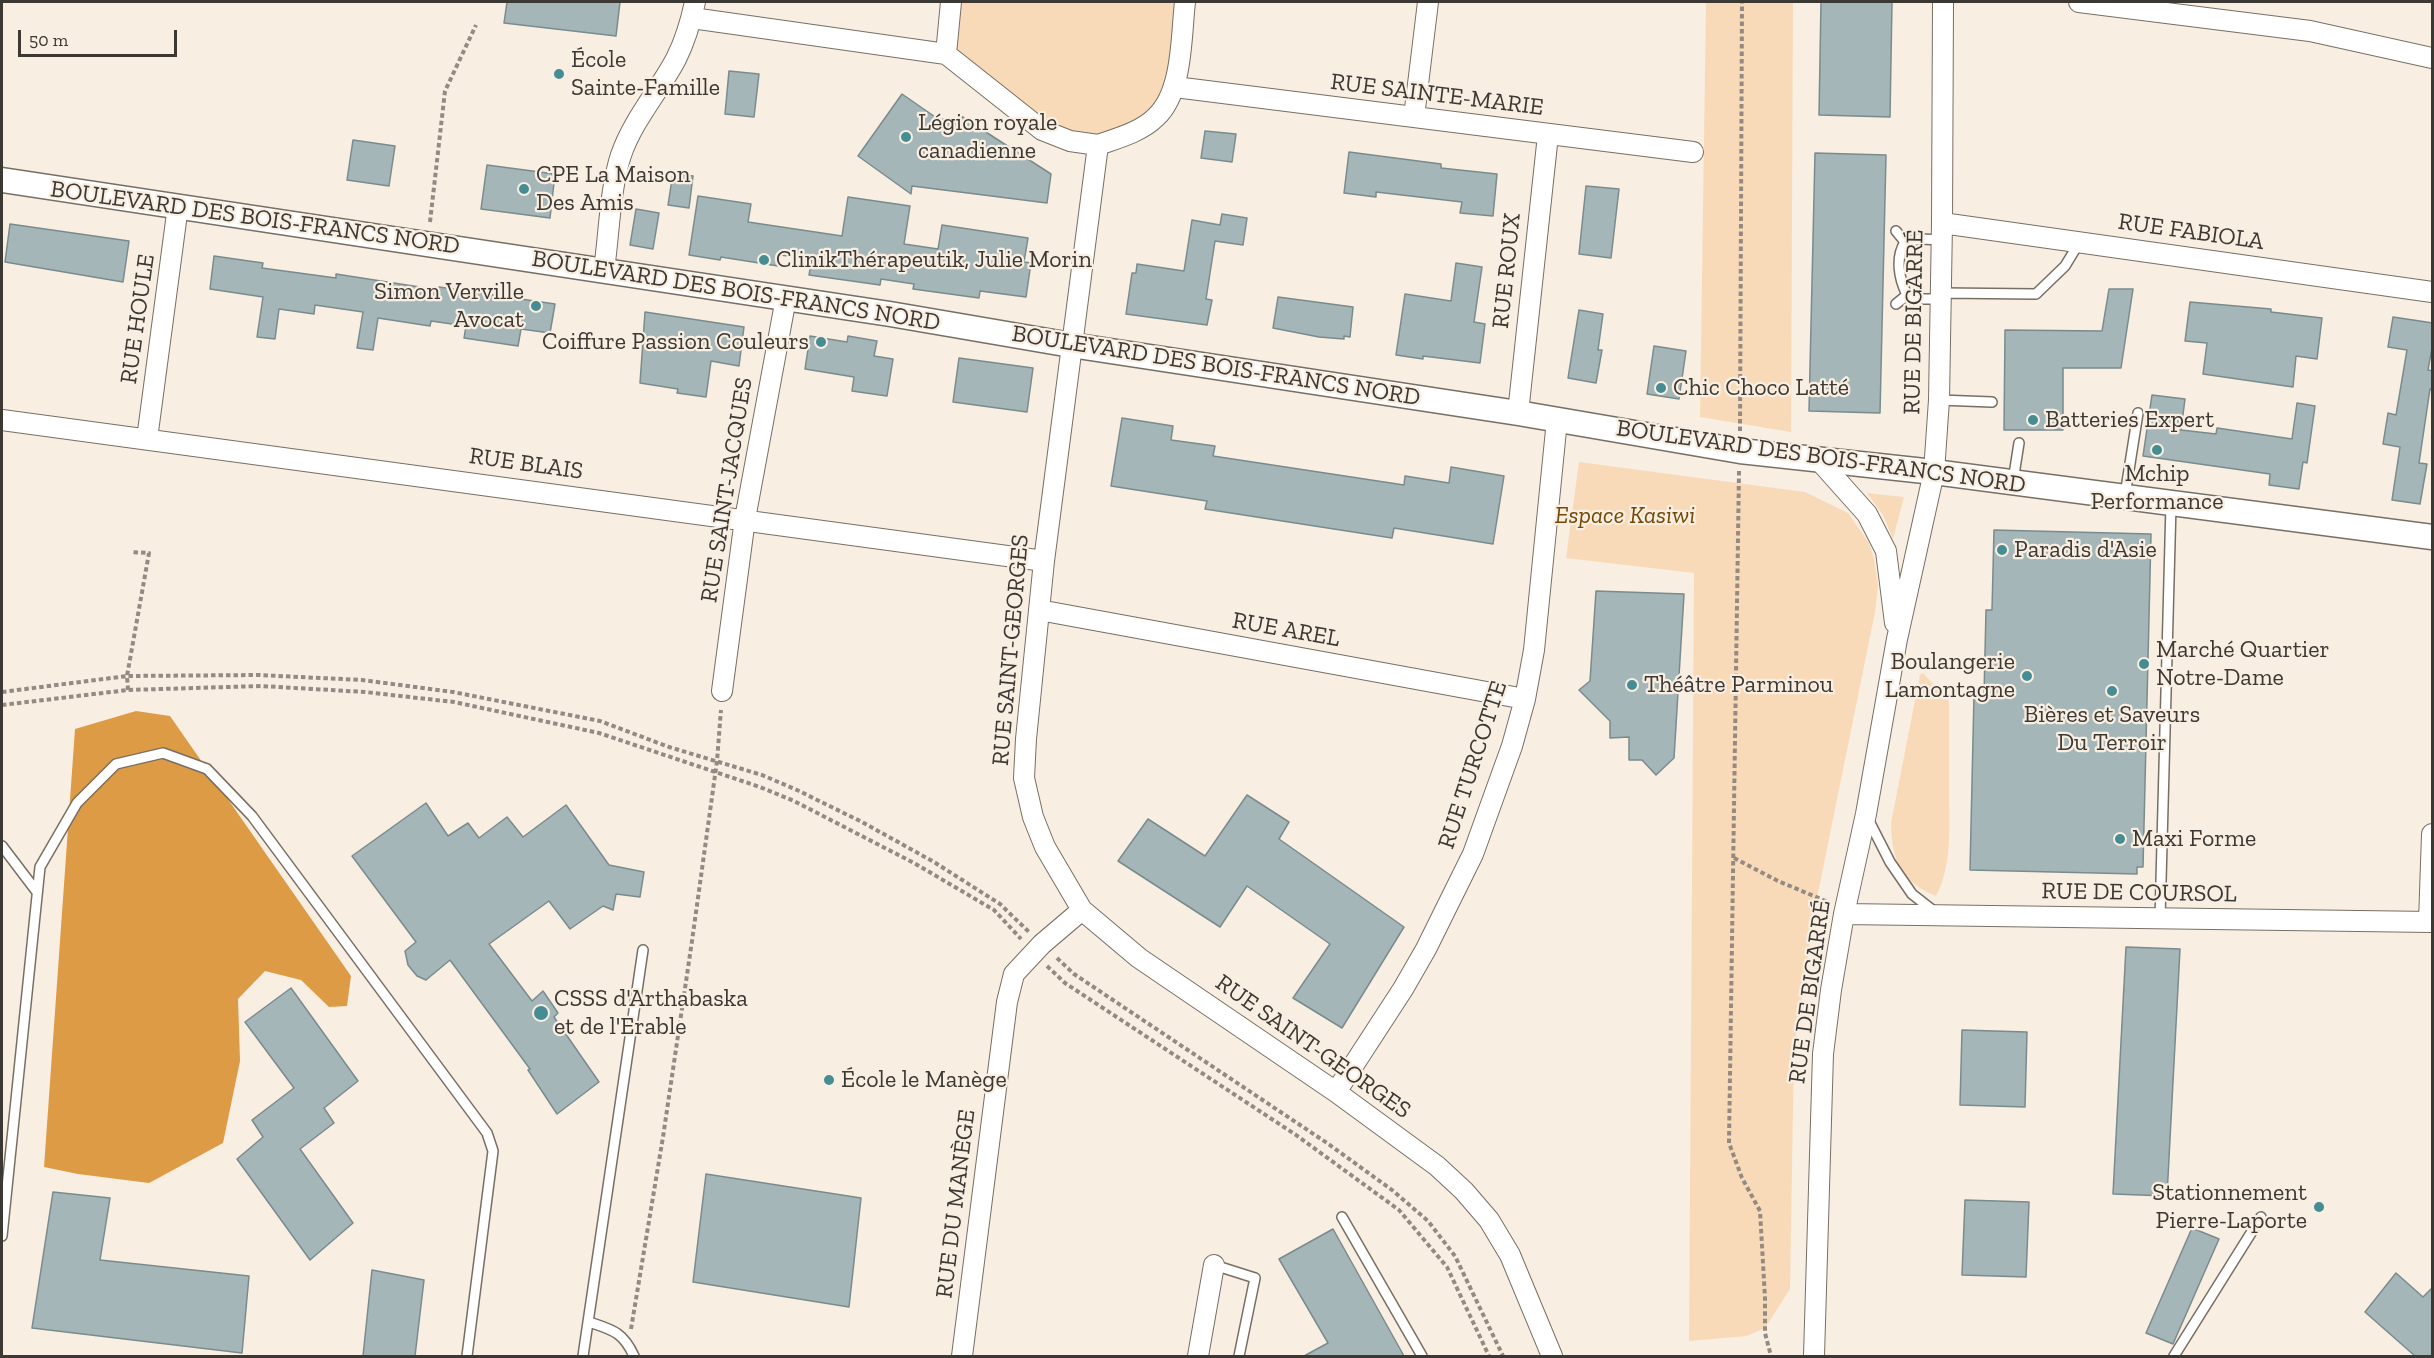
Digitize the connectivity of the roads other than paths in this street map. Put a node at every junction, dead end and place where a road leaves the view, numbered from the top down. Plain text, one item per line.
1 (951, 2) edge
2 (1185, 2) edge
3 (1428, 2) edge
4 (1943, 2) edge
5 (2079, 2) edge
6 (694, 10) edge
7 (946, 54) junction
8 (2433, 58) edge
9 (1175, 87) junction
10 (1414, 117) junction
11 (1548, 135) junction
12 (1098, 145) junction
13 (1693, 152) dead end
14 (2, 180) edge
15 (178, 206) junction
16 (1896, 231) dead end
17 (1942, 232) junction
18 (1905, 242) junction
19 (2080, 242) junction
20 (604, 270) junction
21 (2433, 291) edge
22 (1907, 295) junction
23 (1941, 296) junction
24 (786, 298) junction
25 (1896, 304) dead end
26 (1071, 345) junction
27 (1939, 400) junction
28 (1992, 402) dead end
29 (1518, 413) junction
30 (2138, 413) dead end
31 (2, 420) edge
32 (1557, 420) junction
33 (147, 439) junction
34 (2019, 443) dead end
35 (1817, 458) junction
36 (1934, 472) junction
37 (2012, 483) junction
38 (2125, 498) junction
39 (2171, 503) junction
40 (745, 519) junction
41 (2433, 537) edge
42 (1044, 561) junction
43 (1039, 610) junction
44 (1897, 639) junction
45 (722, 691) road end
46 (1525, 699) junction
47 (1866, 814) junction
48 (2433, 834) edge
49 (2, 846) edge
50 (37, 892) junction
51 (1082, 910) junction
52 (1845, 911) junction
53 (1939, 915) junction
54 (2160, 919) junction
55 (2431, 924) edge
56 (643, 950) dead end
57 (1336, 1092) junction
58 (1342, 1217) dead end
59 (2260, 1217) dead end
60 (2, 1236) edge
61 (1214, 1265) joint
62 (589, 1322) junction
63 (466, 1356) edge
64 (583, 1356) edge
65 (634, 1356) edge
66 (962, 1356) edge
67 (1198, 1356) edge
68 (1239, 1356) edge
69 (1422, 1356) edge
70 (1552, 1356) edge
71 (1814, 1356) edge
72 (2175, 1356) edge

1 - 7 street
2 - 9 street
3 - 10 street
4 - 17 street, RUE DE BIGARRÉ
5 - 8 street
6 - 7 street
6 - 20 street
7 - 12 street
9 - 10 street, RUE SAINTE-MARIE
9 - 12 street
10 - 11 street, RUE SAINTE-MARIE
11 - 13 street, RUE SAINTE-MARIE
11 - 29 street, RUE ROUX
12 - 26 street, RUE SAINT-GEORGES
14 - 15 street, BOULEVARD DES BOIS-FRANCS NORD
15 - 20 street, BOULEVARD DES BOIS-FRANCS NORD
15 - 33 street, RUE HOULE
16 - 18 lane
17 - 18 lane
17 - 19 street, RUE FABIOLA
17 - 23 street, RUE DE BIGARRÉ
18 - 22 lane
19 - 21 street, RUE FABIOLA
19 - 23 lane
20 - 24 street, BOULEVARD DES BOIS-FRANCS NORD
22 - 23 lane
22 - 25 lane
23 - 27 street, RUE DE BIGARRÉ
24 - 26 street, BOULEVARD DES BOIS-FRANCS NORD
24 - 40 street, RUE SAINT-JACQUES
26 - 29 street, BOULEVARD DES BOIS-FRANCS NORD
26 - 42 street, RUE SAINT-GEORGES
27 - 28 lane
27 - 36 street, RUE DE BIGARRÉ
29 - 32 street, BOULEVARD DES BOIS-FRANCS NORD
30 - 38 lane
31 - 33 street, RUE BLAIS
32 - 35 street, BOULEVARD DES BOIS-FRANCS NORD
32 - 46 street, RUE TURCOTTE
33 - 40 street, RUE BLAIS
34 - 37 lane
35 - 36 street, BOULEVARD DES BOIS-FRANCS NORD
35 - 44 street, RUE DE BIGARRÉ
36 - 37 street, BOULEVARD DES BOIS-FRANCS NORD
36 - 44 street, RUE DE BIGARRÉ
37 - 38 street, BOULEVARD DES BOIS-FRANCS NORD
38 - 39 street, BOULEVARD DES BOIS-FRANCS NORD
39 - 41 street, BOULEVARD DES BOIS-FRANCS NORD
39 - 54 lane
40 - 42 street, RUE BLAIS
40 - 45 street, RUE SAINT-JACQUES
42 - 43 street, RUE SAINT-GEORGES
43 - 46 street, RUE AREL
43 - 51 street, RUE SAINT-GEORGES
44 - 47 street, RUE DE BIGARRÉ
46 - 57 street, RUE TURCOTTE
47 - 52 street, RUE DE BIGARRÉ
47 - 53 lane
48 - 55 street
49 - 50 lane
50 - 60 lane
50 - 63 lane
51 - 57 street, RUE SAINT-GEORGES
51 - 66 street, RUE DU MANÈGE
52 - 53 street, RUE DE COURSOL
52 - 71 street, RUE DE BIGARRÉ
53 - 54 street, RUE DE COURSOL
54 - 55 street, RUE DE COURSOL
56 - 62 lane
57 - 70 street, RUE SAINT-GEORGES
58 - 69 lane
59 - 72 lane
61 - 67 street
61 - 68 lane
62 - 64 lane
62 - 65 lane

